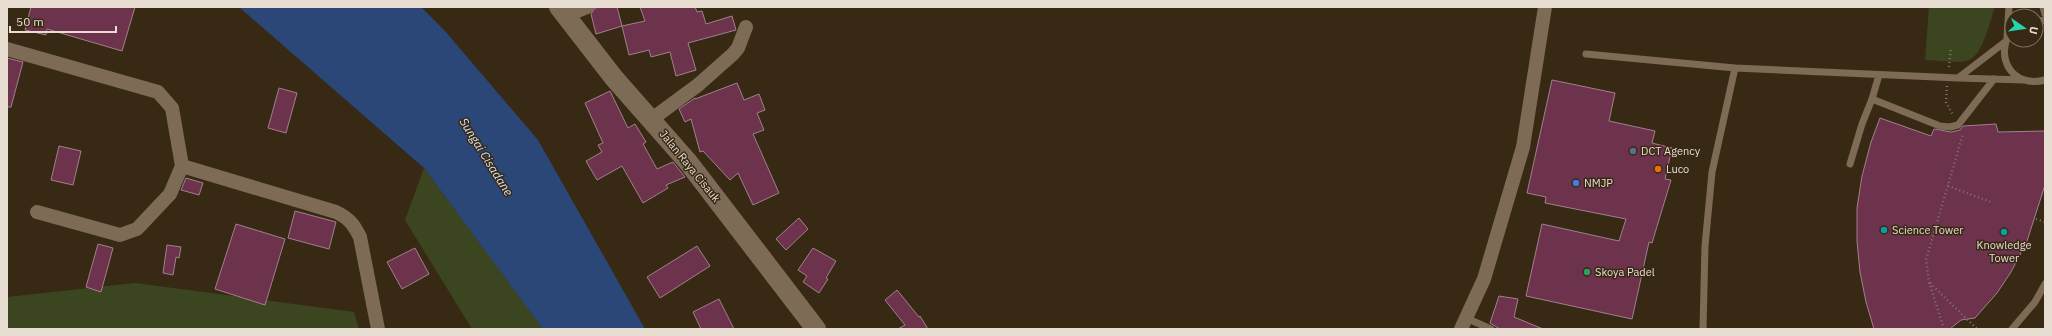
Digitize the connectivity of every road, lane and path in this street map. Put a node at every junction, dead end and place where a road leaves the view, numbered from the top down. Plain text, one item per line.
1 (587, 7) edge
2 (1545, 7) edge
3 (2043, 7) edge
4 (562, 12) edge
5 (2045, 14) edge
6 (746, 27) dead end
7 (2004, 41) edge
8 (1951, 48) dead end
9 (2004, 48) edge
10 (7, 49) edge
11 (1586, 54) dead end
12 (1735, 68) junction
13 (1879, 74) junction
14 (1948, 78) junction
15 (1958, 78) junction
16 (1994, 79) junction
17 (2024, 80) junction
18 (2045, 80) edge
19 (1872, 99) junction
20 (652, 119) junction
21 (1958, 124) junction
22 (1850, 164) dead end
23 (182, 166) junction
24 (1948, 186) junction
25 (1991, 202) dead end
26 (37, 212) dead end
27 (2036, 219) dead end
28 (2045, 222) edge
29 (1930, 282) junction
30 (2045, 284) edge
31 (1464, 324) edge
32 (378, 329) edge
33 (816, 329) edge
34 (1491, 329) edge
35 (1703, 329) edge
36 (1944, 329) edge
37 (1977, 329) edge
38 (2012, 329) edge

1 - 4 street
2 - 31 street
3 - 5 lane
4 - 20 main road, Jalan Raya Cisauk
6 - 20 street
7 - 15 lane
8 - 14 path
9 - 17 lane
10 - 23 street
11 - 12 lane
12 - 13 lane
12 - 35 lane
13 - 14 lane
13 - 19 lane
14 - 15 lane
14 - 21 path
15 - 16 lane
16 - 17 lane
16 - 21 lane
17 - 18 lane
19 - 21 lane
19 - 22 lane
20 - 33 main road, Jalan Raya Cisauk
21 - 24 path
23 - 26 street
23 - 32 street
24 - 25 path
24 - 29 path
27 - 28 path
29 - 36 path
29 - 37 path
30 - 38 lane
31 - 34 lane

